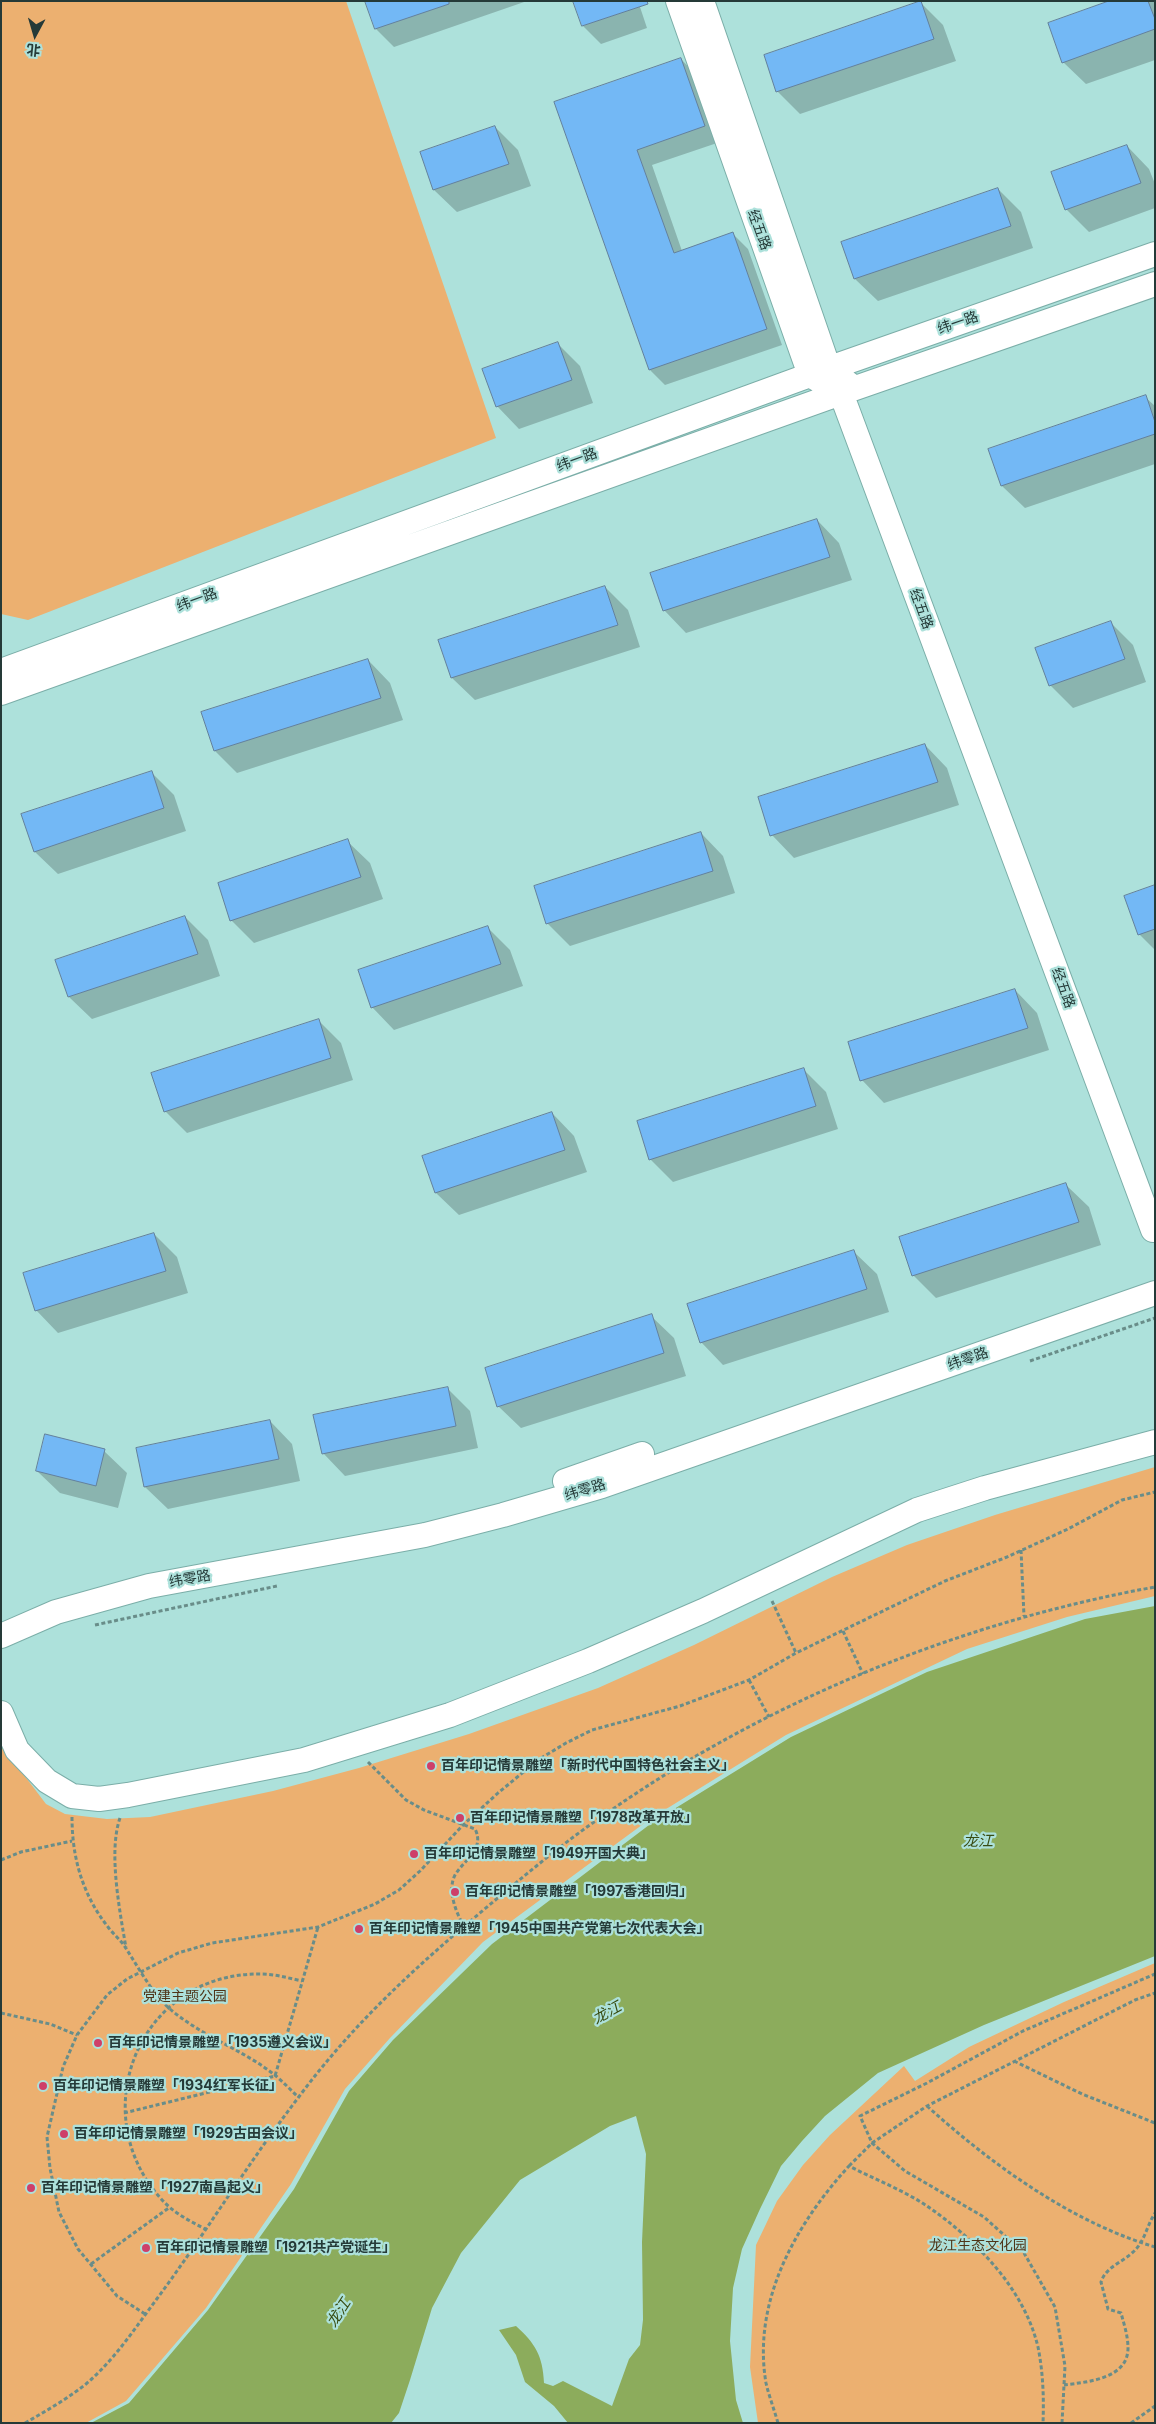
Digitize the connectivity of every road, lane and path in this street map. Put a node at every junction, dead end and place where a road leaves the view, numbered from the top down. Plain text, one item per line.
1 (678, 1) edge
2 (702, 1) edge
3 (1155, 254) edge
4 (1155, 284) edge
5 (820, 372) junction
6 (848, 391) junction
7 (1, 672) edge
8 (1, 693) edge
9 (1155, 1200) edge
10 (1152, 1230) dead end
11 (1155, 1279) edge
12 (1155, 1293) edge
13 (1155, 1442) edge
14 (1155, 1492) edge
15 (1021, 1550) junction
16 (762, 1581) junction
17 (1155, 1587) edge
18 (1024, 1616) junction
19 (1, 1618) edge
20 (843, 1631) junction
21 (1, 1636) edge
22 (796, 1653) junction
23 (863, 1674) junction
24 (750, 1680) junction
25 (1, 1713) edge
26 (769, 1717) junction
27 (351, 1746) junction
28 (128, 1795) junction
29 (72, 1796) junction
30 (463, 1825) junction
31 (72, 1841) junction
32 (1, 1860) edge
33 (464, 1926) junction
34 (318, 1927) junction
35 (126, 1948) junction
36 (140, 1972) junction
37 (1155, 1974) edge
38 (302, 1981) junction
39 (1155, 1993) edge
40 (169, 2008) junction
41 (1, 2013) edge
42 (77, 2035) junction
43 (1009, 2063) junction
44 (275, 2076) junction
45 (298, 2097) junction
46 (927, 2106) junction
47 (124, 2113) junction
48 (1155, 2123) edge
49 (872, 2143) junction
50 (849, 2166) junction
51 (170, 2207) junction
52 (1155, 2213) edge
53 (207, 2230) junction
54 (1142, 2243) junction
55 (1155, 2247) edge
56 (91, 2264) junction
57 (145, 2314) junction
58 (1064, 2385) junction
59 (1155, 2406) edge
60 (25, 2423) edge
61 (778, 2423) edge
62 (1043, 2423) edge
63 (1062, 2423) edge
64 (1131, 2423) edge

1 - 5 street, 经五路
2 - 5 street
3 - 5 street, 纬一路
4 - 6 street, 纬一路
5 - 6 street
5 - 7 street, 纬一路
6 - 8 street, 纬一路
6 - 9 street
6 - 10 street, 经五路
11 - 19 street, 纬零路
12 - 21 street, 纬零路
13 - 16 street
14 - 15 path
15 - 18 path
15 - 20 path
16 - 22 path
16 - 27 street
17 - 18 path
18 - 23 path
20 - 22 path
20 - 23 path
22 - 24 path
23 - 26 path
24 - 26 path
24 - 30 path
25 - 29 street
26 - 33 path
27 - 28 street
27 - 30 path
28 - 29 street
28 - 35 path
29 - 31 path
30 - 33 path
30 - 34 path
31 - 32 path
31 - 35 path
33 - 45 path
34 - 36 path
34 - 38 path
35 - 36 path
36 - 40 path
36 - 42 path
37 - 49 path
38 - 40 path
38 - 44 path
39 - 43 path
40 - 44 path
40 - 47 path
41 - 42 path
42 - 56 path
43 - 46 path
43 - 48 path
44 - 45 path
44 - 47 path
45 - 53 path
46 - 49 path
46 - 54 path
47 - 51 path
49 - 50 path
49 - 58 path
50 - 61 path
50 - 62 path
51 - 53 path
51 - 56 path
52 - 54 path
53 - 57 path
54 - 55 path
54 - 58 path
56 - 57 path
57 - 60 path
58 - 63 path
59 - 64 path

